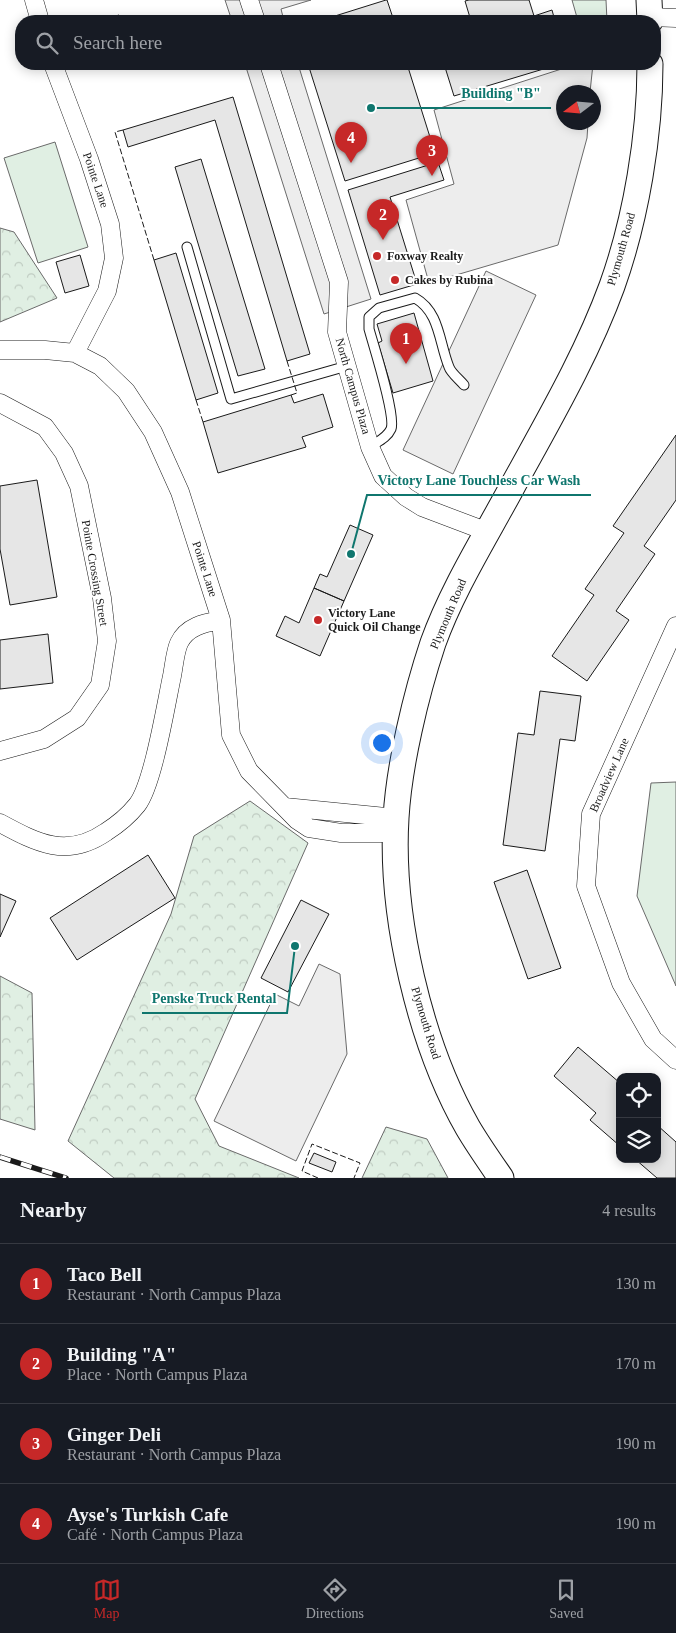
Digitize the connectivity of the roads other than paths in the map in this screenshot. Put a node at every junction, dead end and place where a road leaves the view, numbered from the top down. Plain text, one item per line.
1 (34, 0) edge
2 (249, 0) edge
3 (38, 15) edge
4 (254, 15) edge
5 (661, 15) edge
6 (676, 18) edge
7 (55, 70) edge
8 (271, 70) edge
9 (650, 70) edge
10 (187, 248) dead end
11 (0, 350) edge
12 (75, 353) junction
13 (347, 366) junction
14 (464, 385) dead end
15 (0, 403) edge
16 (370, 447) junction
17 (488, 532) junction
18 (221, 620) junction
19 (676, 626) edge
20 (0, 751) edge
21 (0, 823) edge
22 (396, 826) junction
23 (676, 1060) edge
24 (501, 1178) edge

1 - 3 street
2 - 4 street
5 - 6 street
7 - 12 street, Pointe Lane
8 - 13 street, North Campus Plaza
9 - 17 main road, Plymouth Road
10 - 13 lane
11 - 12 street, Pointe Lane
12 - 18 street, Pointe Lane
13 - 16 street, North Campus Plaza
14 - 16 lane
15 - 20 street, Pointe Crossing Street
16 - 17 street, North Campus Plaza
17 - 22 main road, Plymouth Road
18 - 21 street
18 - 22 street, Pointe Lane
19 - 23 street, Broadview Lane
22 - 24 main road, Plymouth Road

